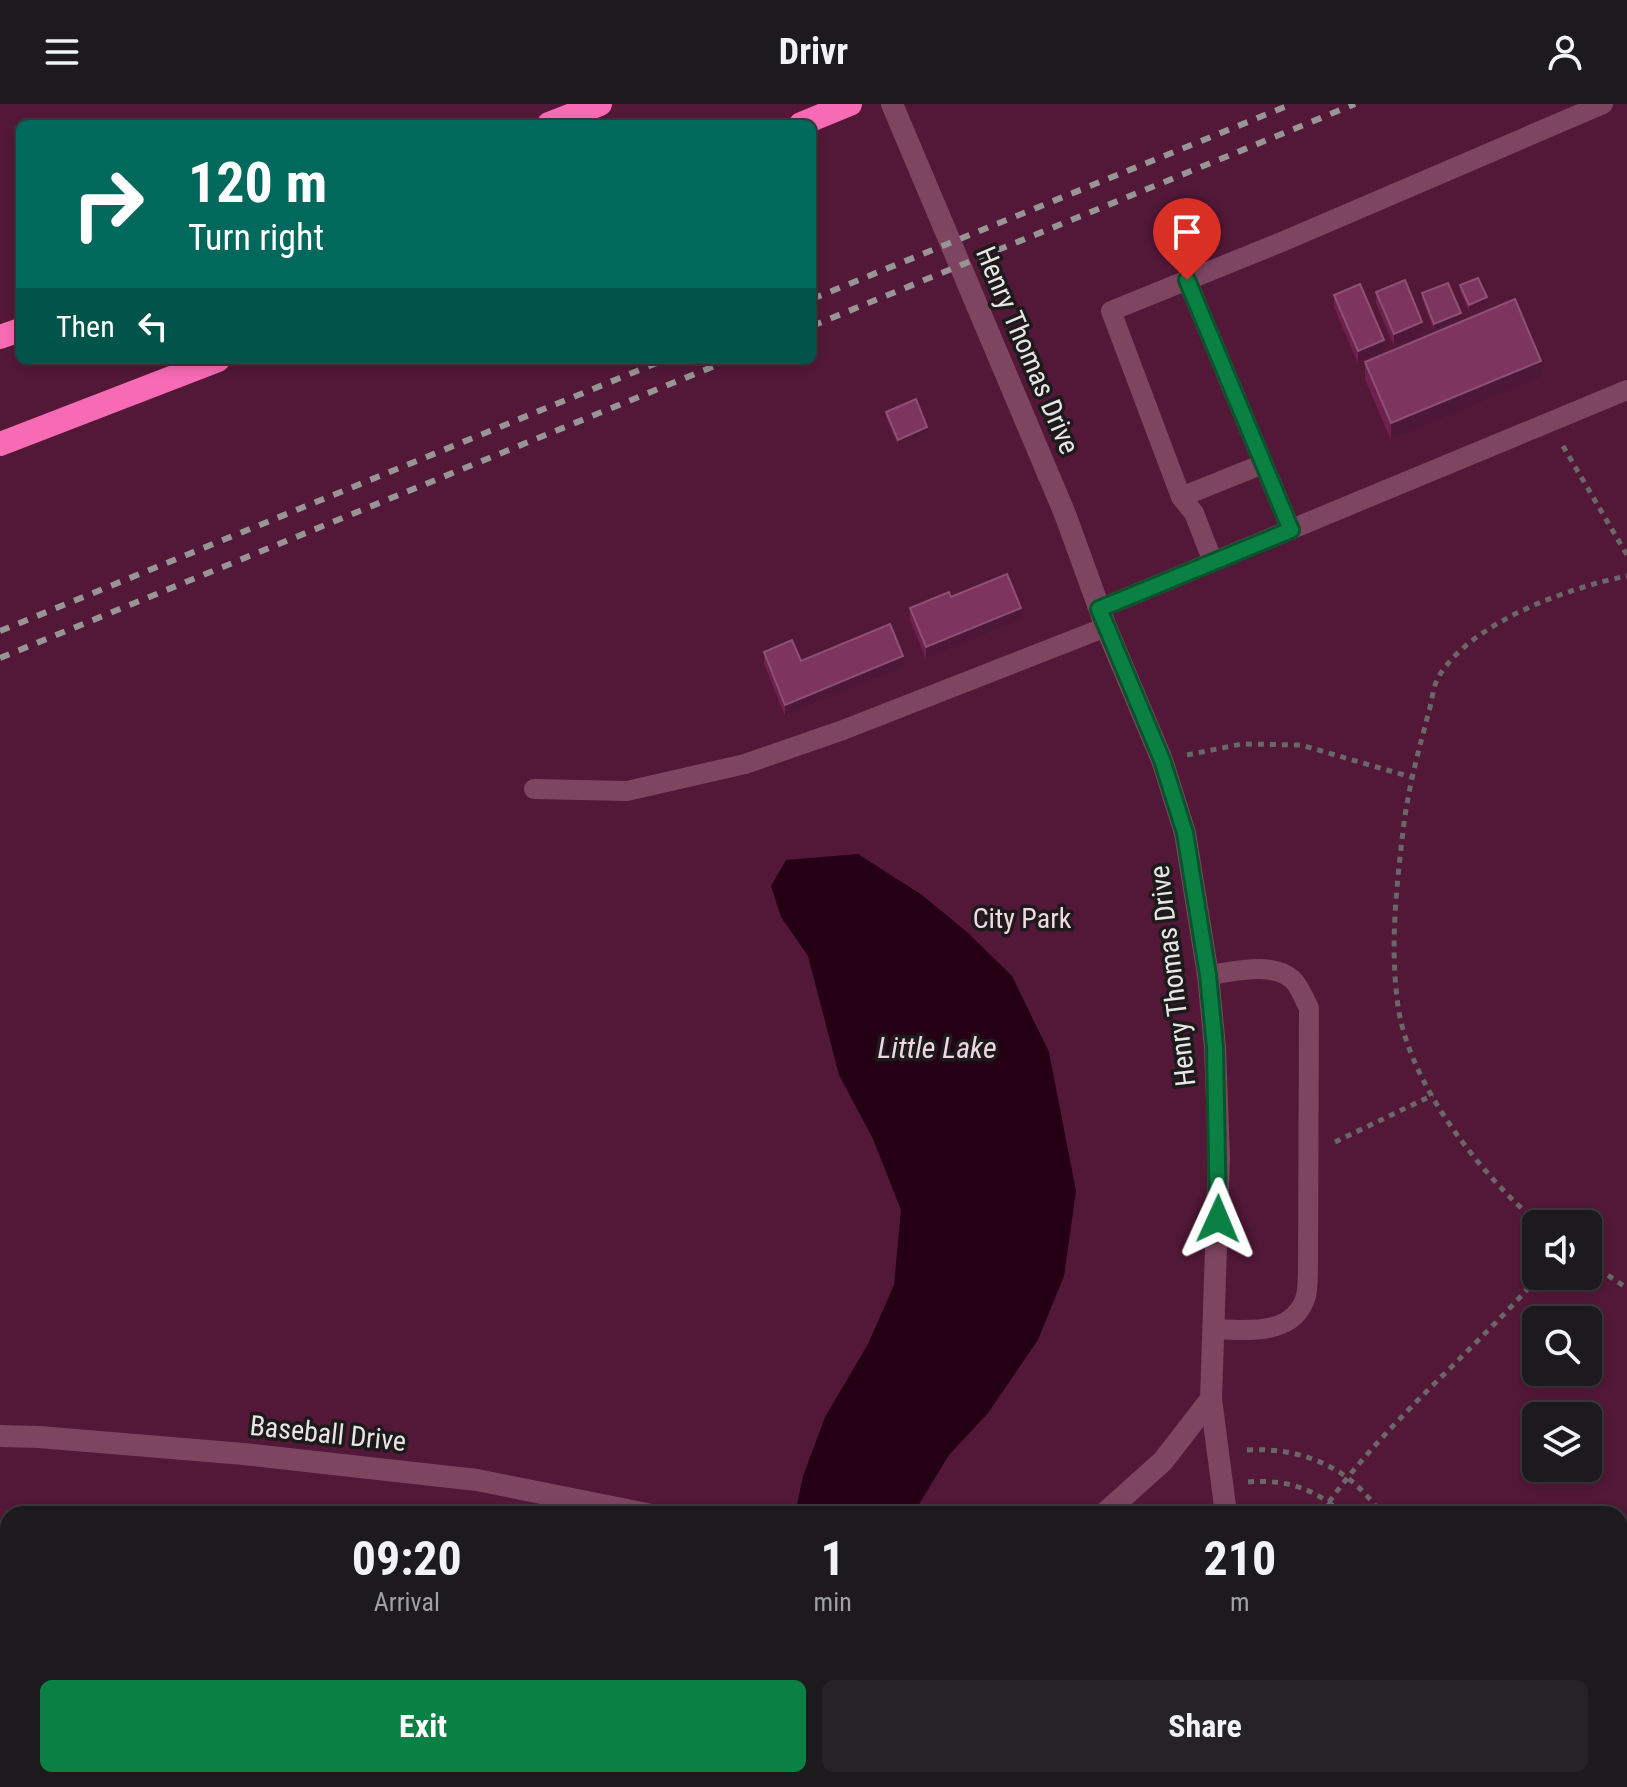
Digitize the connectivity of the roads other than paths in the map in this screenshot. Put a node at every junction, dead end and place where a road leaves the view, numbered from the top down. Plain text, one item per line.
1 (600, 104) edge
2 (850, 104) edge
3 (892, 104) edge
4 (1603, 104) edge
5 (559, 120) edge
6 (811, 120) edge
7 (1187, 280) junction
8 (208, 364) edge
9 (1627, 390) edge
10 (0, 444) edge
11 (1263, 464) junction
12 (1181, 497) junction
13 (1291, 530) junction
14 (1213, 562) junction
15 (1102, 618) junction
16 (534, 789) dead end
17 (1208, 975) junction
18 (1213, 1329) junction
19 (1211, 1399) junction
20 (0, 1436) edge
21 (607, 1506) edge
22 (1113, 1506) edge
23 (1225, 1506) edge

1 - 5 highway
2 - 6 highway
3 - 15 street, Henry Thomas Drive
4 - 7 lane
7 - 11 lane
7 - 12 lane
8 - 10 highway
9 - 13 lane
11 - 12 lane
11 - 13 lane
12 - 14 lane
13 - 14 lane
14 - 15 lane
15 - 16 lane
15 - 17 street, Henry Thomas Drive
17 - 18 street, Henry Thomas Drive
17 - 18 lane
18 - 19 street, Henry Thomas Drive
19 - 22 street
19 - 23 street, Henry Thomas Drive
20 - 21 street, Baseball Drive

